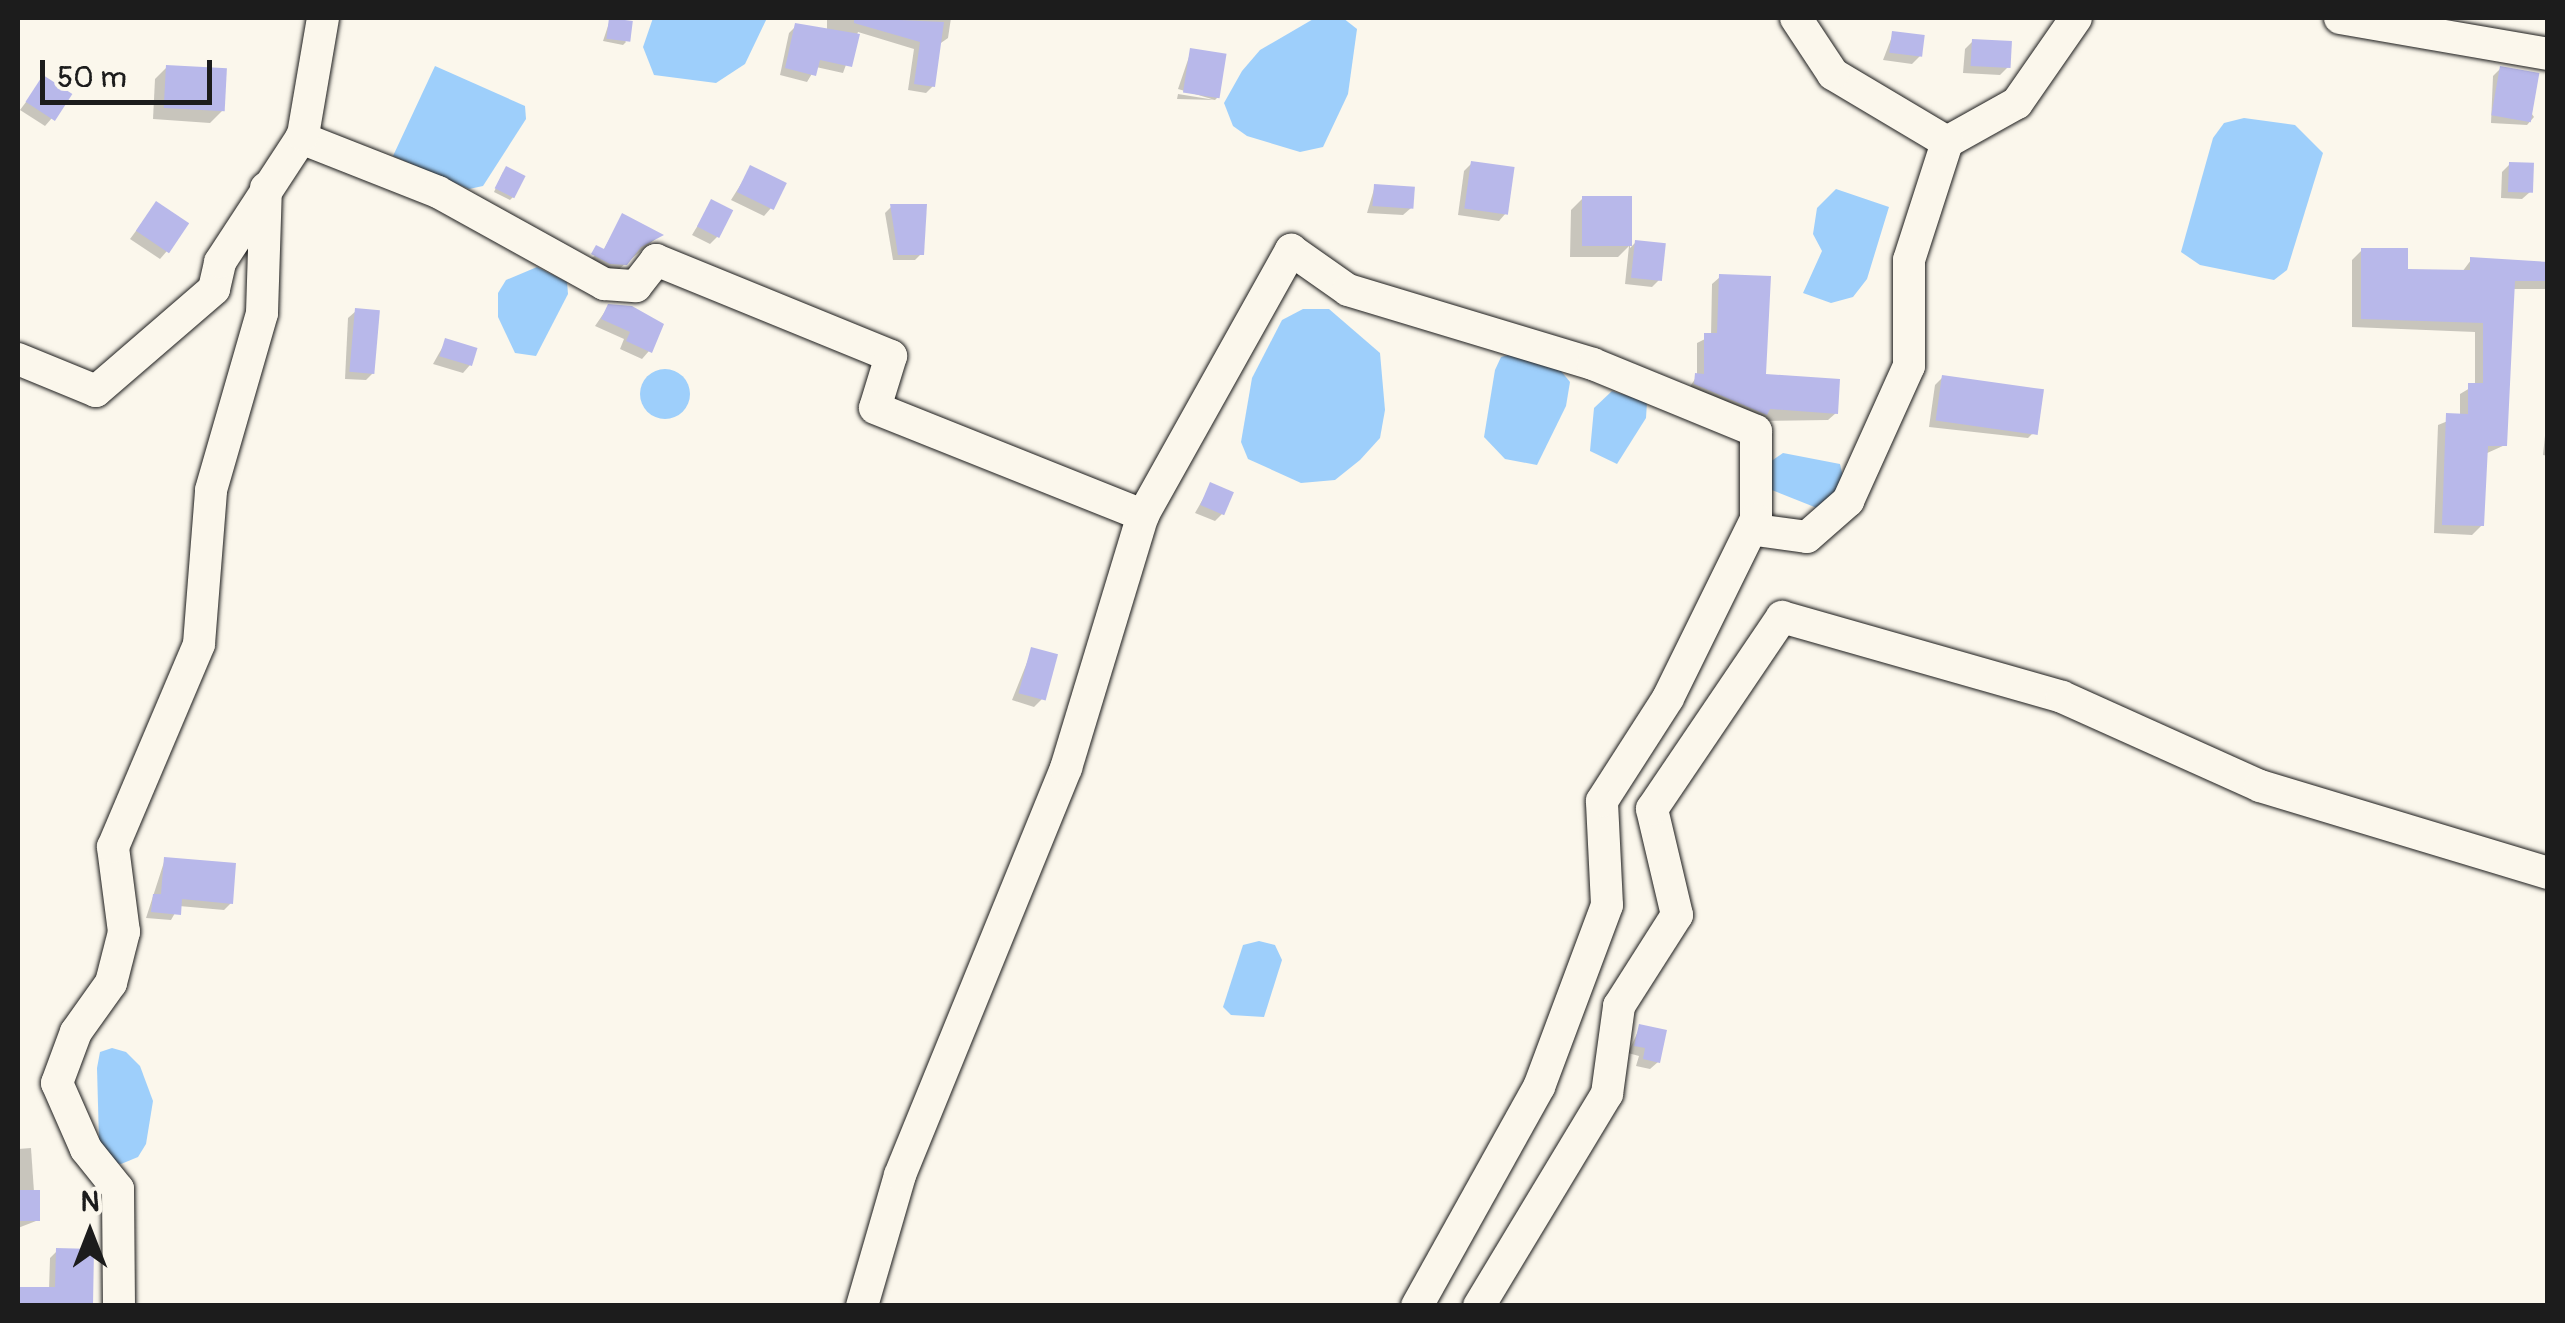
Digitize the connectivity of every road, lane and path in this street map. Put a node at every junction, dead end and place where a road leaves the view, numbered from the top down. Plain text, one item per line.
1 (322, 18) edge
2 (1796, 18) edge
3 (2076, 18) edge
4 (2340, 18) edge
5 (2548, 54) edge
6 (301, 138) junction
7 (1947, 142) junction
8 (266, 188) junction
9 (18, 359) edge
10 (1143, 515) junction
11 (1756, 519) junction
12 (2548, 873) edge
13 (119, 1306) edge
14 (862, 1306) edge
15 (1417, 1306) edge
16 (1479, 1306) edge

1 - 6 street
2 - 7 street
3 - 7 street
4 - 5 street
6 - 8 street
6 - 10 street
7 - 11 street
8 - 9 street
8 - 13 street
10 - 11 street
10 - 14 street
11 - 15 street
12 - 16 street

